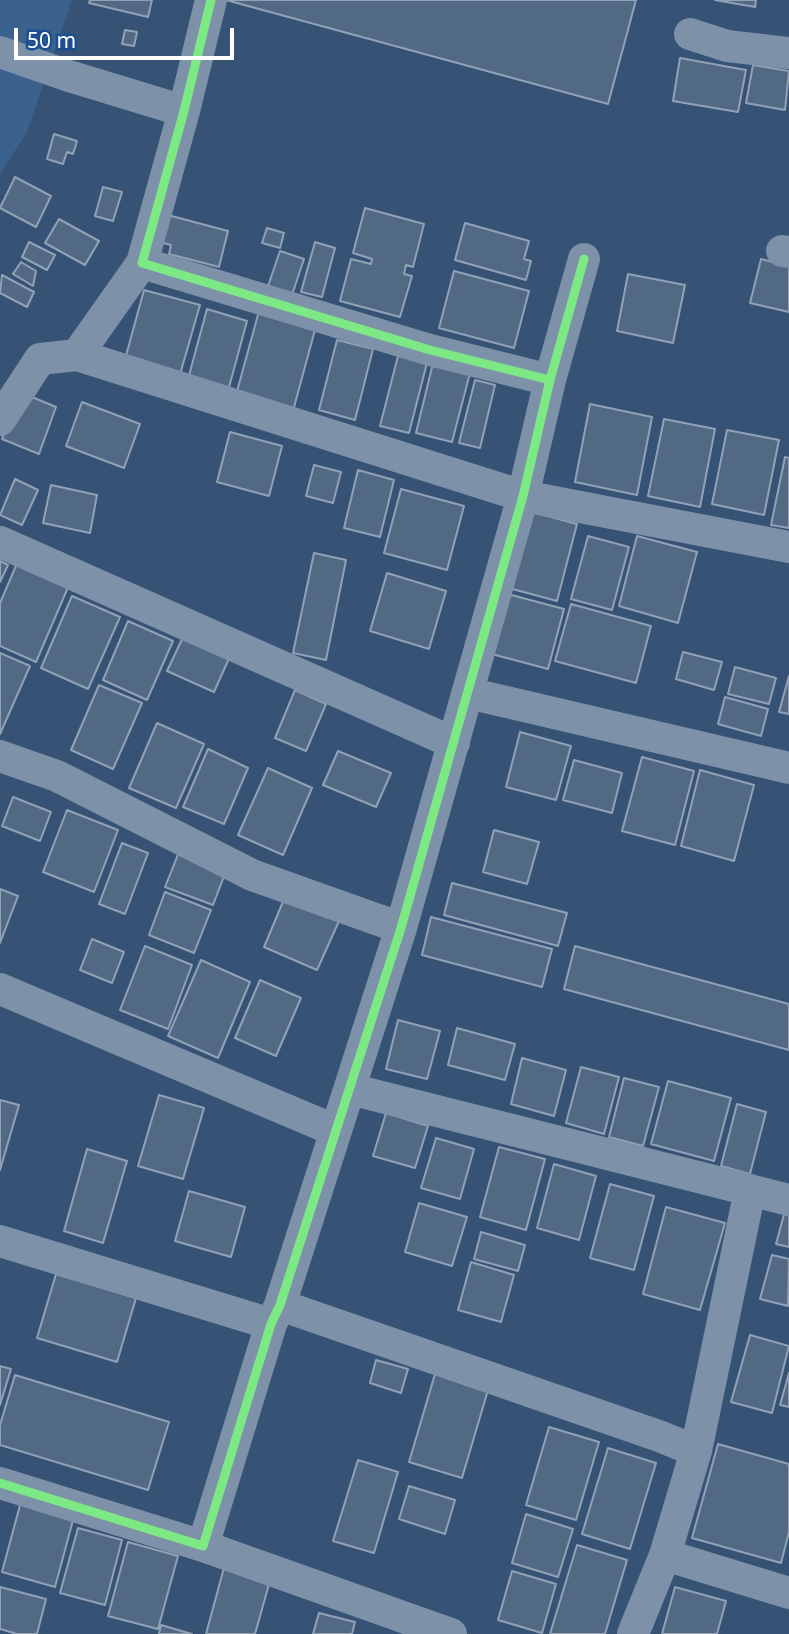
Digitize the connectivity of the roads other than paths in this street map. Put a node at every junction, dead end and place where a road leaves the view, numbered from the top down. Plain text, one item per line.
1 (211, 0) edge
2 (690, 34) dead end
3 (0, 52) edge
4 (789, 53) edge
5 (184, 110) junction
6 (584, 259) dead end
7 (142, 263) junction
8 (77, 355) junction
9 (550, 380) junction
10 (0, 420) edge
11 (523, 496) junction
12 (0, 542) edge
13 (789, 547) edge
14 (468, 693) junction
15 (454, 743) junction
16 (0, 756) edge
17 (789, 768) edge
18 (401, 928) junction
19 (0, 989) edge
20 (350, 1089) junction
21 (334, 1130) junction
22 (750, 1190) junction
23 (789, 1200) edge
24 (0, 1241) edge
25 (275, 1315) junction
26 (696, 1451) junction
27 (0, 1483) edge
28 (203, 1546) junction
29 (665, 1555) junction
30 (789, 1593) edge
31 (451, 1634) edge
32 (633, 1634) edge

1 - 5 street
2 - 4 street
3 - 5 street
5 - 7 street
6 - 9 street
7 - 8 street
7 - 9 street
8 - 10 street
8 - 11 street
9 - 11 street
11 - 13 street
11 - 14 street
12 - 15 street
14 - 15 street
14 - 17 street
15 - 18 street
16 - 18 street
18 - 20 street
19 - 21 street
20 - 21 street
20 - 22 street
21 - 25 street
22 - 23 street
22 - 26 street
24 - 25 street
25 - 26 street
25 - 28 street
26 - 29 street
27 - 28 street
28 - 31 street
29 - 30 street
29 - 32 street

